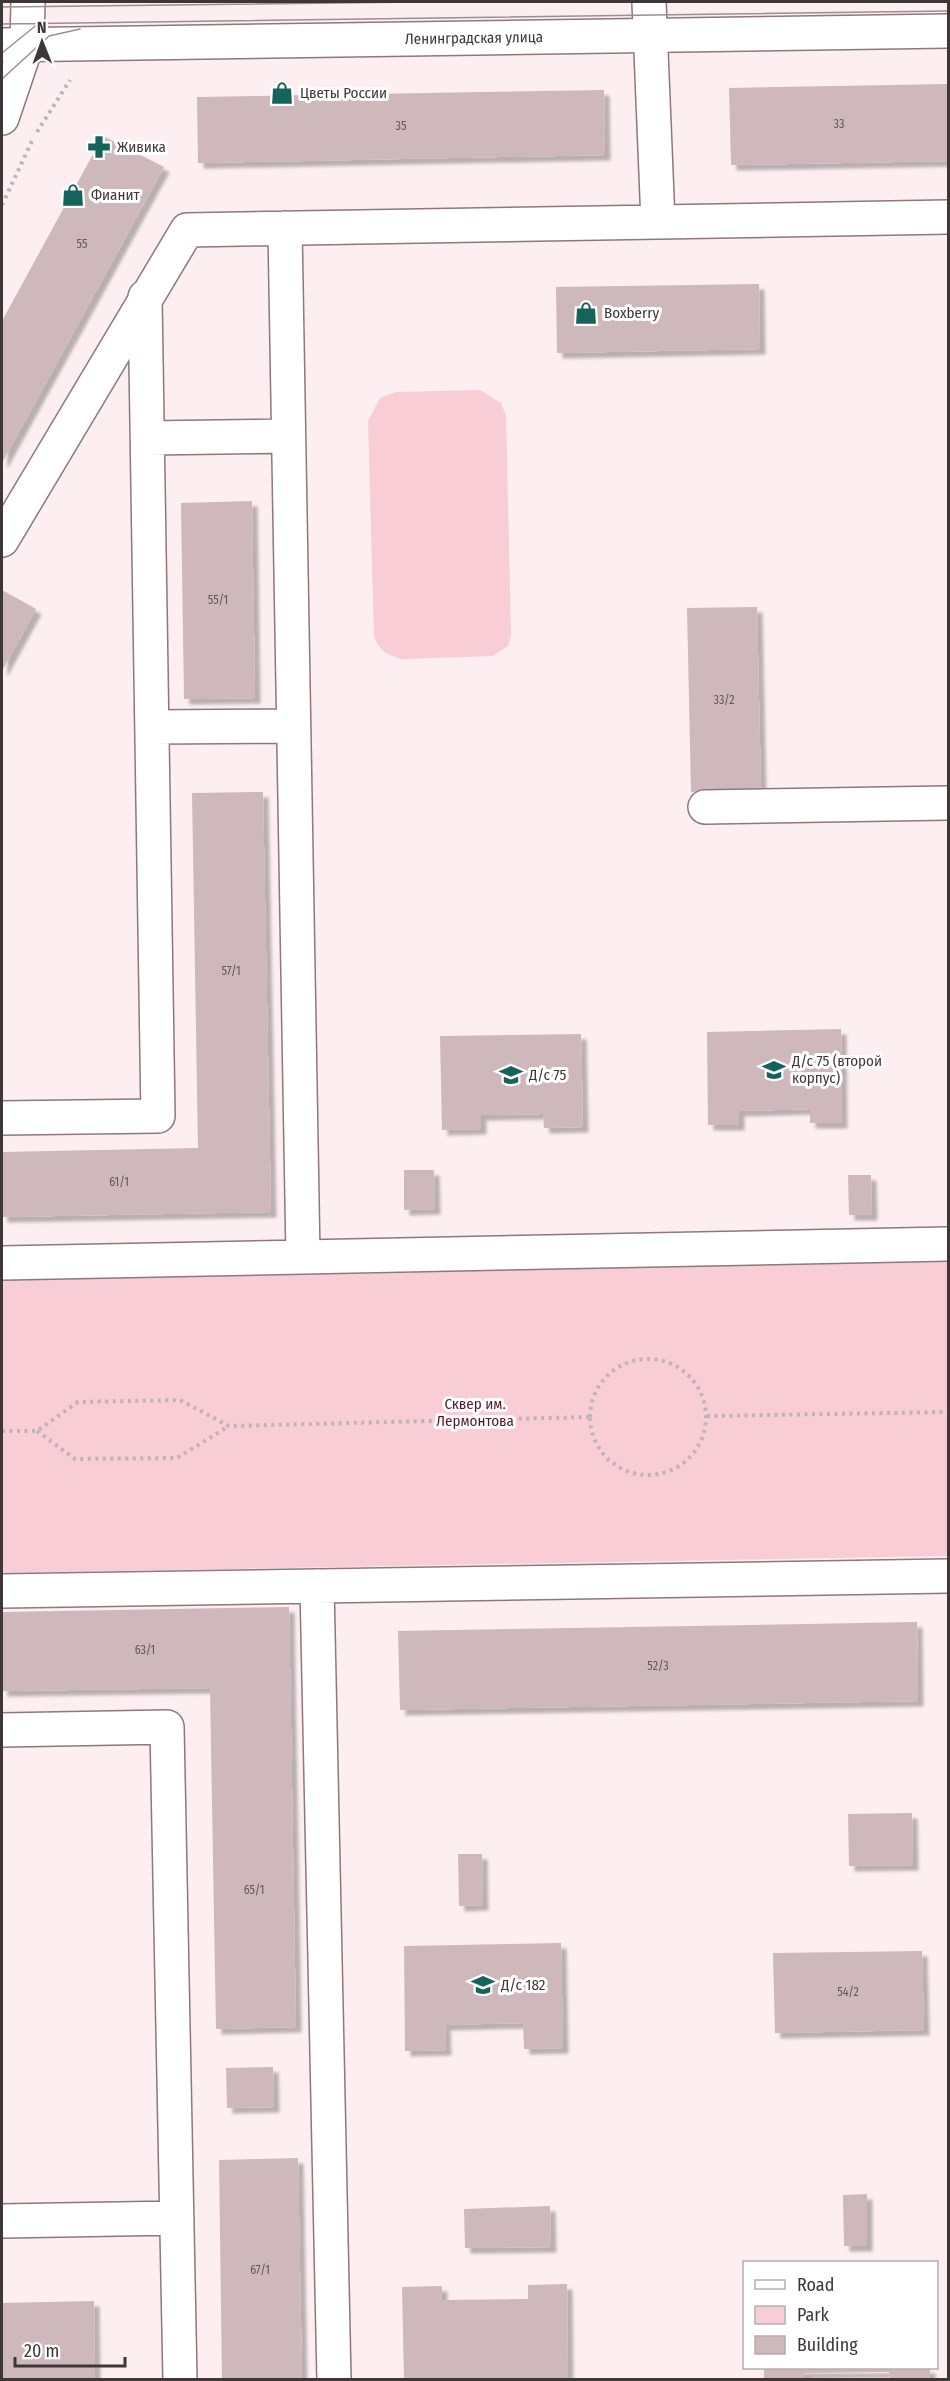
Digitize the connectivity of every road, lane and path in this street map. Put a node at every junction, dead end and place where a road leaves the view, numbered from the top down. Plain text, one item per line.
1 (28, 2) edge
2 (649, 2) edge
3 (948, 31) edge
4 (652, 35) junction
5 (70, 44) junction
6 (14, 45) edge
7 (2, 118) edge
8 (2, 205) edge
9 (948, 218) edge
10 (658, 222) junction
11 (285, 228) junction
12 (145, 297) junction
13 (288, 436) junction
14 (148, 438) junction
15 (2, 540) edge
16 (293, 726) junction
17 (152, 727) junction
18 (948, 803) edge
19 (705, 807) dead end
20 (2, 1119) edge
21 (948, 1244) edge
22 (303, 1257) junction
23 (2, 1263) edge
24 (948, 1412) edge
25 (707, 1416) junction
26 (589, 1417) junction
27 (229, 1426) junction
28 (2, 1431) edge
29 (37, 1431) junction
30 (948, 1576) edge
31 (316, 1586) junction
32 (2, 1591) edge
33 (2, 1730) edge
34 (177, 2218) junction
35 (2, 2221) edge
36 (180, 2379) edge
37 (334, 2379) edge

1 - 6 main road
2 - 4 main road
3 - 4 main road, Ленинградская улица
4 - 5 main road, Ленинградская улица
4 - 10 main road
5 - 6 main road, Ленинградская улица
5 - 8 path
6 - 7 main road
9 - 10 main road
10 - 11 main road
11 - 12 main road
11 - 13 main road
12 - 14 main road
12 - 15 main road
13 - 14 main road
13 - 16 main road
14 - 17 main road
16 - 17 main road
16 - 22 main road
17 - 20 main road
18 - 19 main road
21 - 22 main road
22 - 23 main road
24 - 25 path
25 - 26 path
25 - 26 path
26 - 27 path
27 - 29 path
27 - 29 path
28 - 29 path
30 - 31 main road
31 - 32 main road
31 - 37 main road
33 - 34 main road
34 - 35 main road
34 - 36 main road

